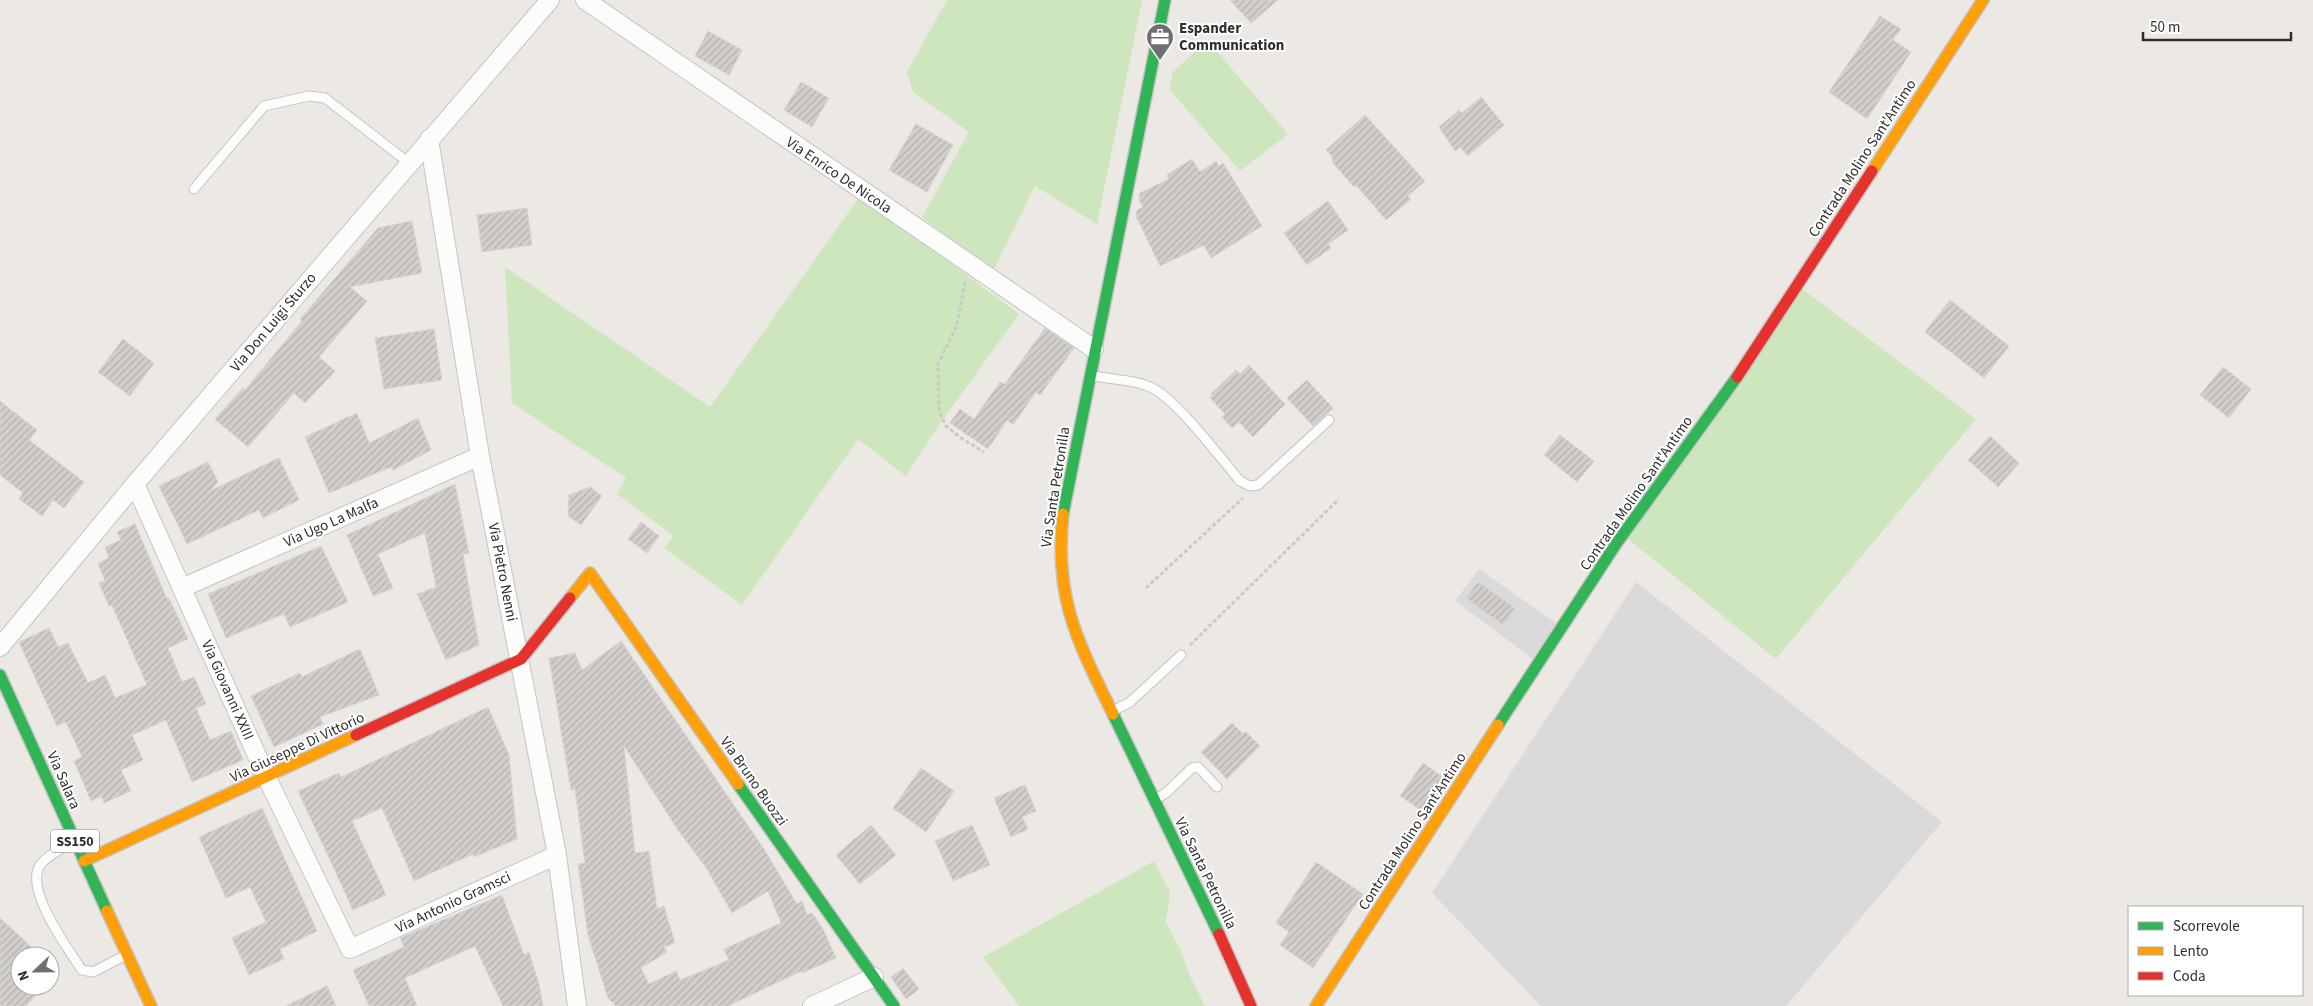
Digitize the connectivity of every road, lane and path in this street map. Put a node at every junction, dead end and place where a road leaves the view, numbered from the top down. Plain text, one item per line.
1 (550, 0) edge
2 (585, 0) edge
3 (1165, 0) edge
4 (1983, 0) edge
5 (429, 139) junction
6 (409, 163) junction
7 (194, 189) dead end
8 (962, 259) junction
9 (1094, 349) junction
10 (1089, 375) junction
11 (1329, 420) dead end
12 (984, 452) dead end
13 (480, 456) junction
14 (135, 484) junction
15 (1250, 486) junction
16 (1339, 499) dead end
17 (182, 588) junction
18 (1146, 588) dead end
19 (0, 647) edge
20 (1181, 655) joint
21 (521, 659) junction
22 (0, 675) edge
23 (1111, 712) junction
24 (267, 778) junction
25 (1217, 787) dead end
26 (1154, 800) junction
27 (75, 840) junction
28 (556, 855) junction
29 (84, 861) junction
30 (350, 949) joint
31 (127, 954) junction
32 (874, 977) junction
33 (151, 1006) edge
34 (577, 1006) edge
35 (812, 1006) edge
36 (894, 1006) edge
37 (1251, 1006) edge
38 (1316, 1006) edge

1 - 5 street, Via Don Luigi Sturzo
2 - 8 street, Via Enrico De Nicola
3 - 9 street, Via Santa Petronilla
4 - 38 street, Contrada Molino Sant'Antimo
5 - 6 street, Via Don Luigi Sturzo
5 - 13 street, Via Pietro Nenni
6 - 7 lane
6 - 14 street, Via Don Luigi Sturzo
8 - 9 street, Via Enrico De Nicola
8 - 12 path
9 - 10 street, Via Santa Petronilla
10 - 15 lane
10 - 23 street, Via Santa Petronilla
11 - 15 lane
13 - 17 street, Via Ugo La Malfa
13 - 21 street, Via Pietro Nenni
14 - 17 street, Via Giovanni XXIII
14 - 19 street, Via Don Luigi Sturzo
15 - 18 path
16 - 20 path
17 - 24 street, Via Giovanni XXIII
20 - 23 lane
21 - 24 street, Via Giuseppe Di Vittorio
21 - 28 street, Via Pietro Nenni
21 - 32 street, Via Bruno Buozzi
22 - 27 street, Via Salara / SS150
23 - 26 street, Via Santa Petronilla
24 - 29 street, Via Giuseppe Di Vittorio
24 - 30 street, Via Giovanni XXIII
25 - 26 lane
26 - 37 street, Via Santa Petronilla
27 - 29 street, Via Salara / SS150
27 - 31 lane
28 - 30 street, Via Antonio Gramsci
28 - 34 street, Via Pietro Nenni
29 - 31 street, Via Salara / SS150
31 - 33 street, Via Salara / SS150
32 - 35 street
32 - 36 street, Via Bruno Buozzi

